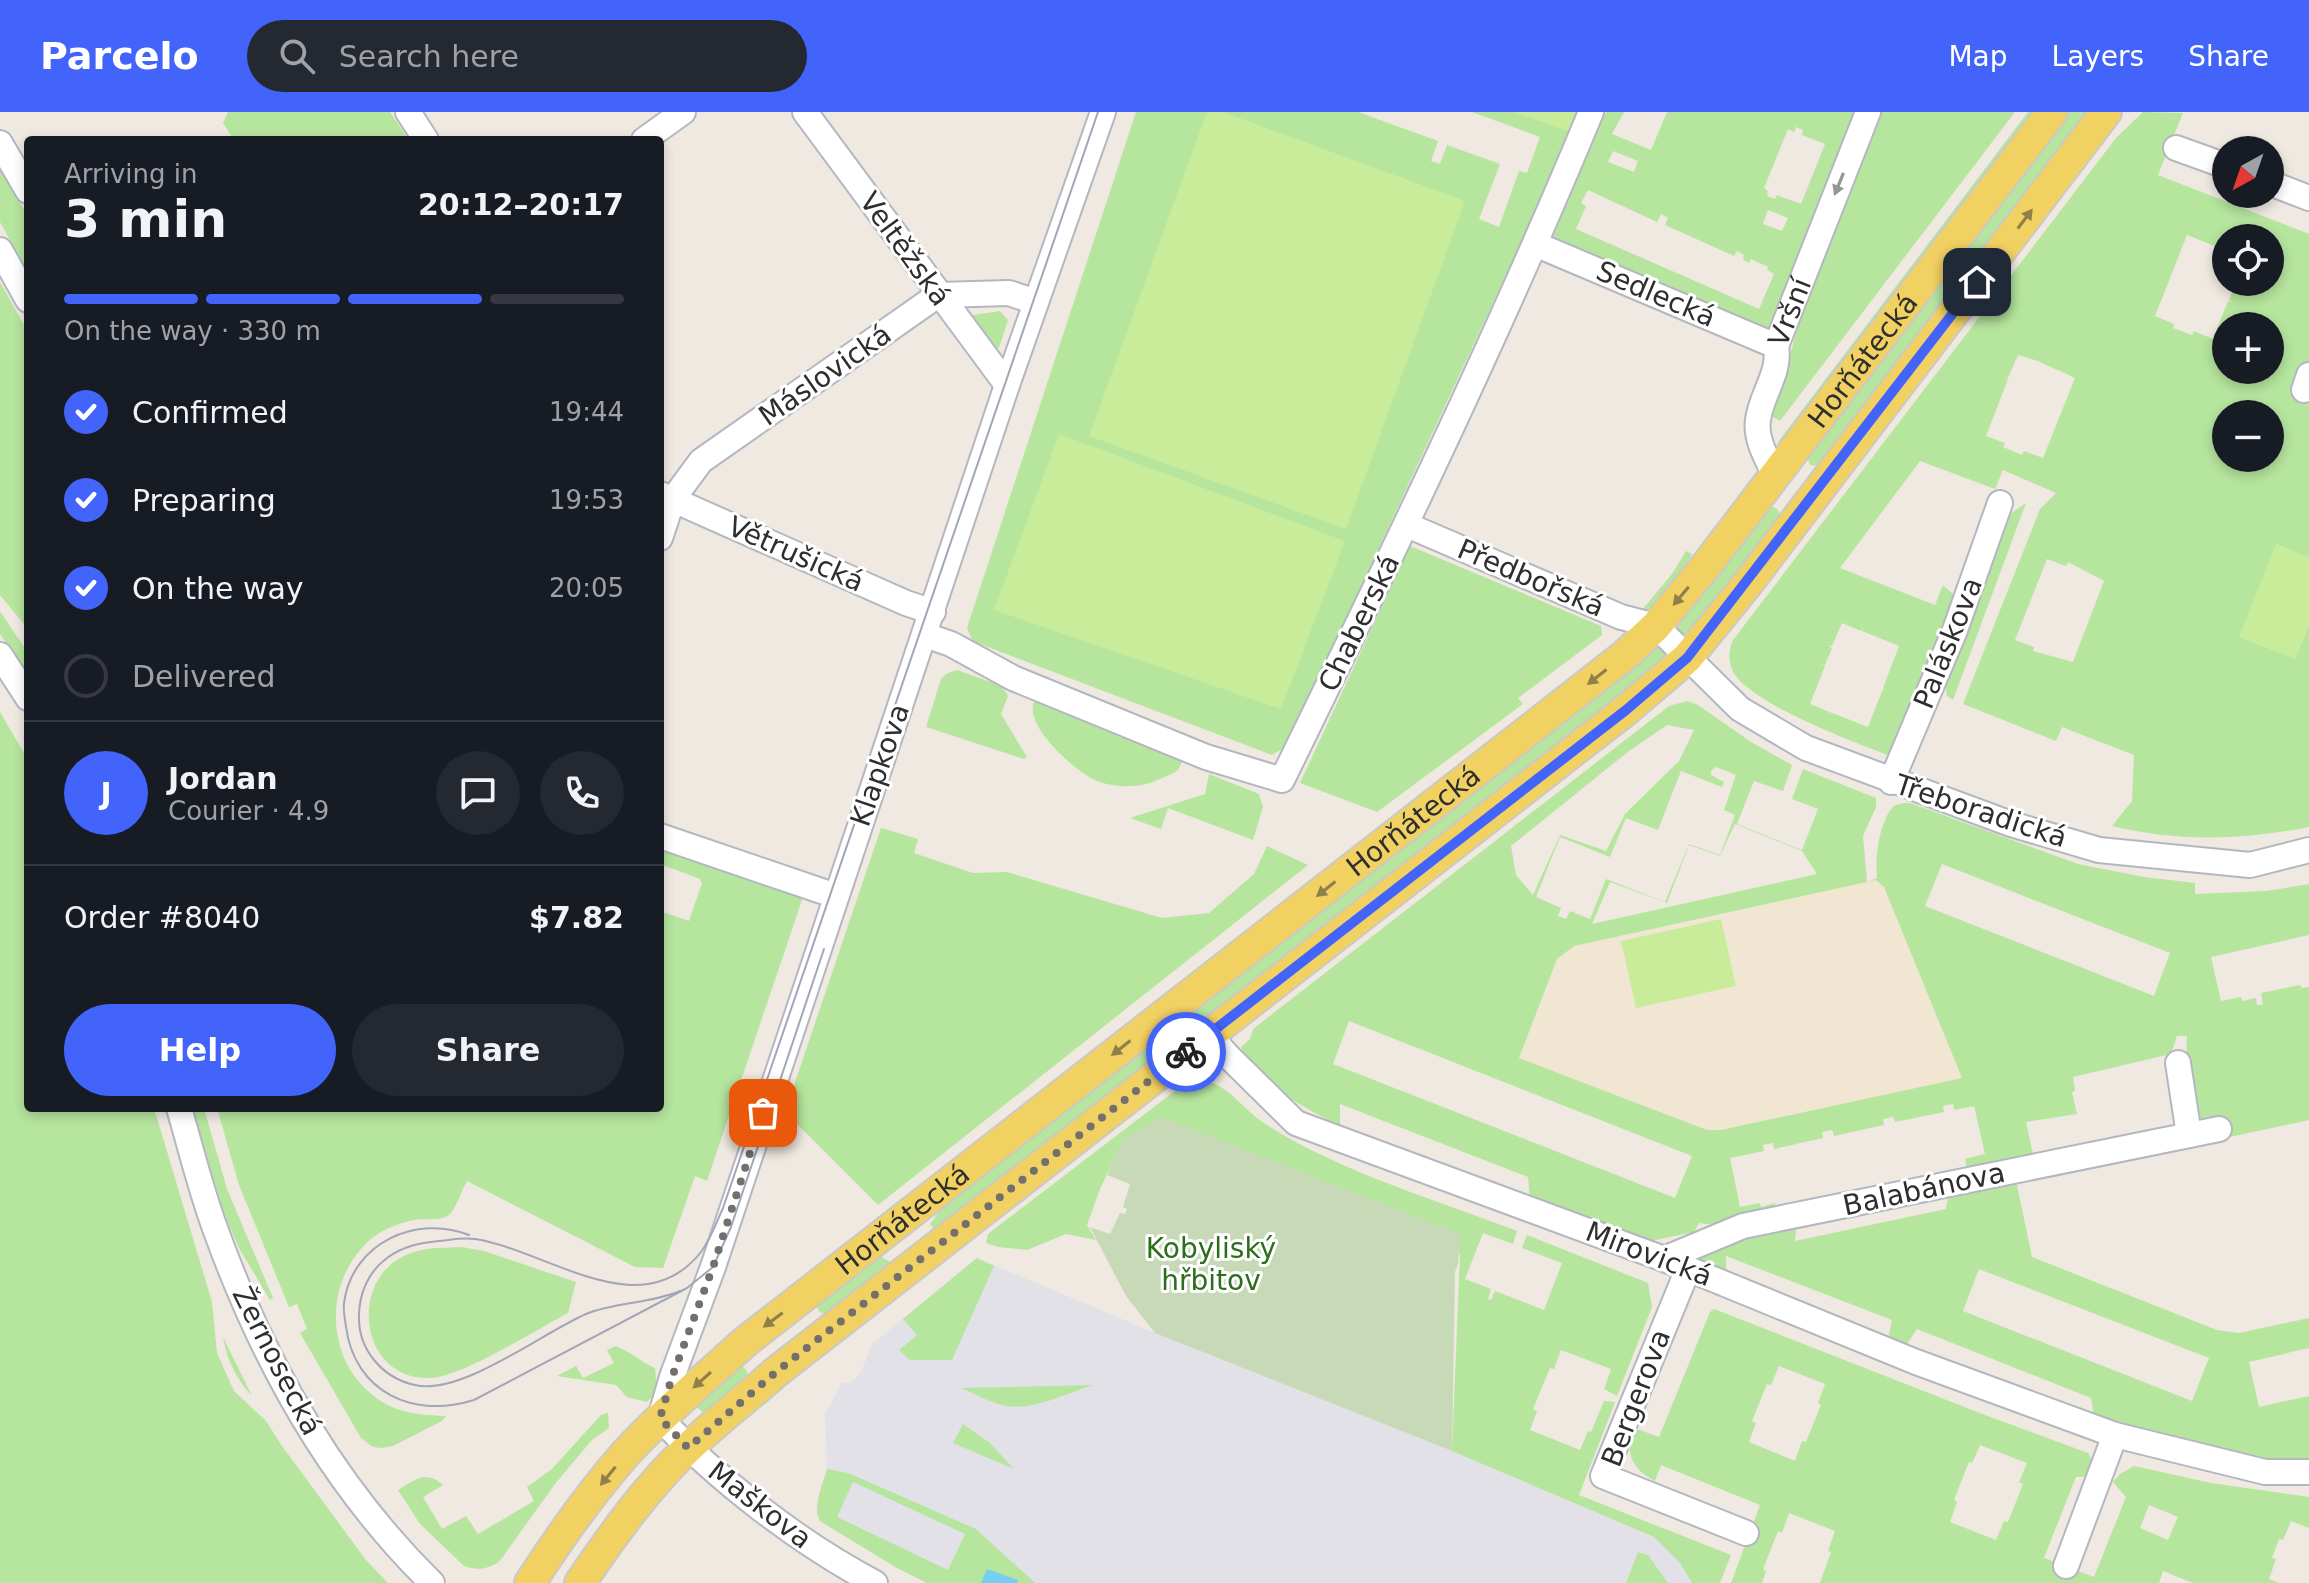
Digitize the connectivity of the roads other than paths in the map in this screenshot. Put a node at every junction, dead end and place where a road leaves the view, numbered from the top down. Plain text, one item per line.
1 (408, 112) edge
2 (683, 112) edge
3 (805, 112) edge
4 (1103, 112) edge
5 (1591, 112) edge
6 (1868, 112) edge
7 (2052, 112) edge
8 (2106, 112) edge
9 (423, 136) edge
10 (650, 136) edge
11 (0, 143) edge
12 (2176, 148) dead end
13 (2212, 161) edge
14 (24, 184) edge
15 (2284, 188) edge
16 (2309, 198) edge
17 (1535, 244) junction
18 (0, 250) edge
19 (24, 293) edge
20 (938, 295) junction
21 (1036, 302) junction
22 (1776, 346) junction
23 (1007, 385) junction
24 (1775, 475) junction
25 (666, 496) edge
26 (1809, 501) junction
27 (2000, 503) dead end
28 (1407, 525) junction
29 (929, 623) junction
30 (1656, 626) junction
31 (0, 655) edge
32 (1687, 658) junction
33 (24, 692) edge
34 (1891, 782) junction
35 (664, 837) edge
36 (2309, 850) edge
37 (836, 896) junction
38 (1209, 1034) junction
39 (2178, 1063) dead end
40 (180, 1112) edge
41 (2219, 1129) dead end
42 (2189, 1135) junction
43 (1664, 1259) junction
44 (1688, 1269) junction
45 (660, 1418) junction
46 (2115, 1435) junction
47 (688, 1448) junction
48 (2309, 1472) edge
49 (1746, 1533) dead end
50 (2066, 1566) dead end
51 (432, 1583) edge
52 (530, 1583) edge
53 (580, 1583) edge
54 (875, 1583) edge

1 - 9 street
2 - 10 street
3 - 20 street, Veltěžská
4 - 21 street, Klapkova
5 - 17 street, Chaberská
6 -> 22 street, Vršní
7 - 24 main road, Horňátecká
26 -> 8 main road, Horňátecká
11 - 14 street
12 - 13 street
15 - 16 street
17 - 22 street, Sedlecká
17 - 28 street, Chaberská
18 - 19 street
20 - 21 street
20 - 23 street, Veltěžská
20 - 25 street, Máslovická
21 - 23 street, Klapkova
22 - 24 street, Vršní
23 - 29 street, Klapkova
24 - 26 main road
24 -> 30 main road, Horňátecká
25 - 29 street, Větrušická
26 - 32 main road, Horňátecká
27 - 34 street, Paláskova
28 - 29 street, Chaberská
28 - 30 street, Předbořská
29 - 37 street, Klapkova
30 - 32 street, Třeboradická
30 -> 45 main road, Horňátecká
31 - 33 street
32 - 34 street, Třeboradická
32 - 38 main road, Horňátecká
34 - 36 street, Třeboradická
35 - 37 street
37 - 45 street, Klapkova
38 - 43 street, Mirovická
38 - 47 main road, Horňátecká
39 - 42 street
40 - 51 street, Žernosecká
41 - 42 street, Balabánova
42 - 43 street, Balabánova
43 - 44 street, Mirovická
44 - 46 street, Mirovická
44 - 49 street, Bergerova
45 - 47 street
45 -> 52 main road, Horňátecká
46 - 48 street, Mirovická
46 - 50 street
47 - 53 main road, Horňátecká
47 - 54 street, Maškova

